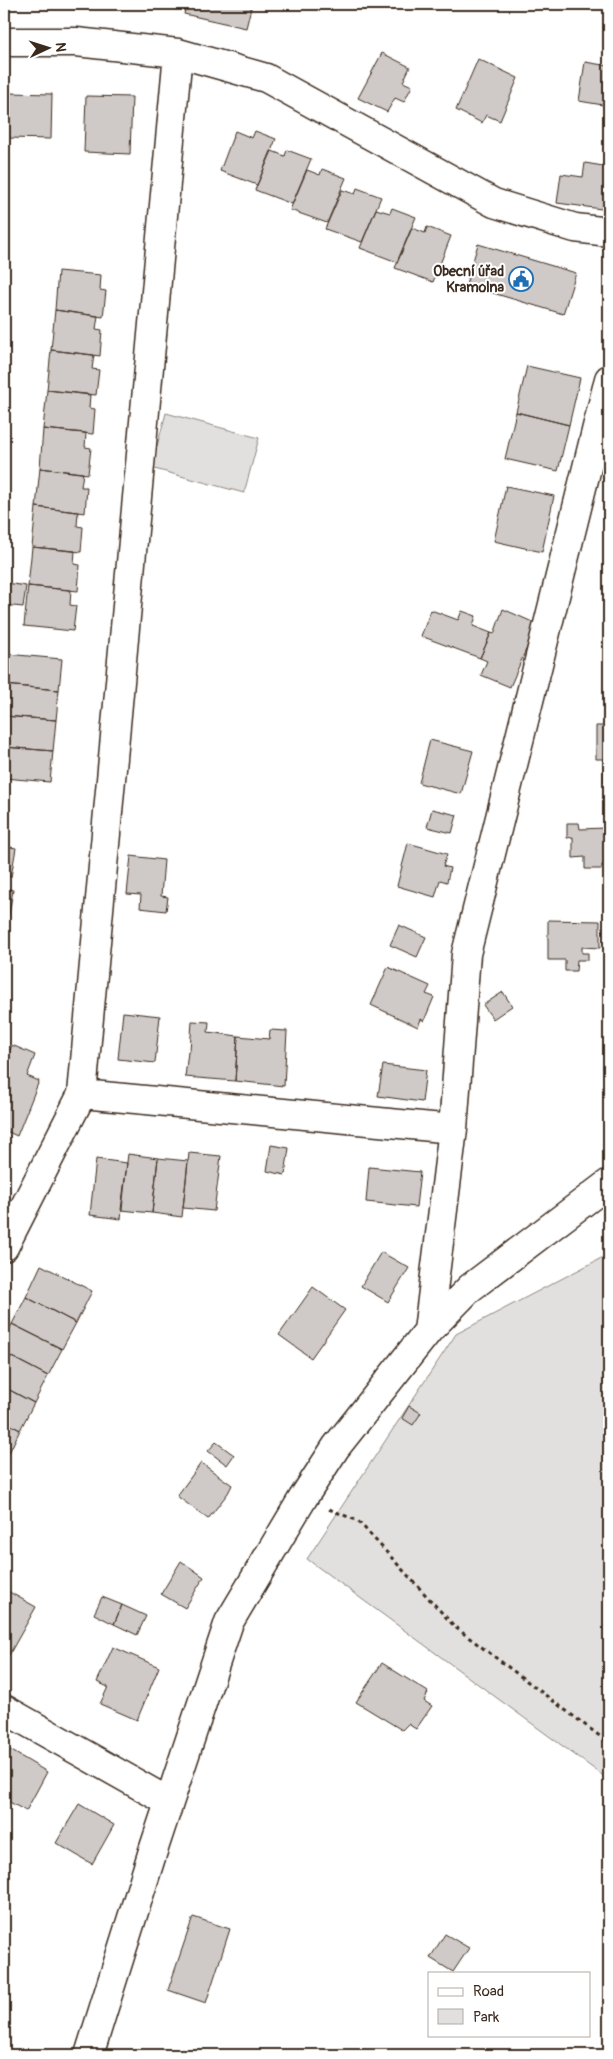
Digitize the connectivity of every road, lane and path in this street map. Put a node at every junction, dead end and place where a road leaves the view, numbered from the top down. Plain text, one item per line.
1 (4, 42) edge
2 (178, 53) junction
3 (609, 232) edge
4 (609, 379) edge
5 (82, 1094) junction
6 (453, 1129) junction
7 (609, 1183) edge
8 (4, 1247) edge
9 (428, 1331) junction
10 (303, 1498) junction
11 (4, 1709) edge
12 (609, 1743) edge
13 (169, 1802) junction
14 (89, 2055) edge

1 - 2 street
2 - 3 street
2 - 5 street
4 - 6 street
5 - 6 street
5 - 8 street
6 - 9 street
7 - 9 street
9 - 10 street
10 - 12 path
10 - 13 street
11 - 13 street
13 - 14 street

